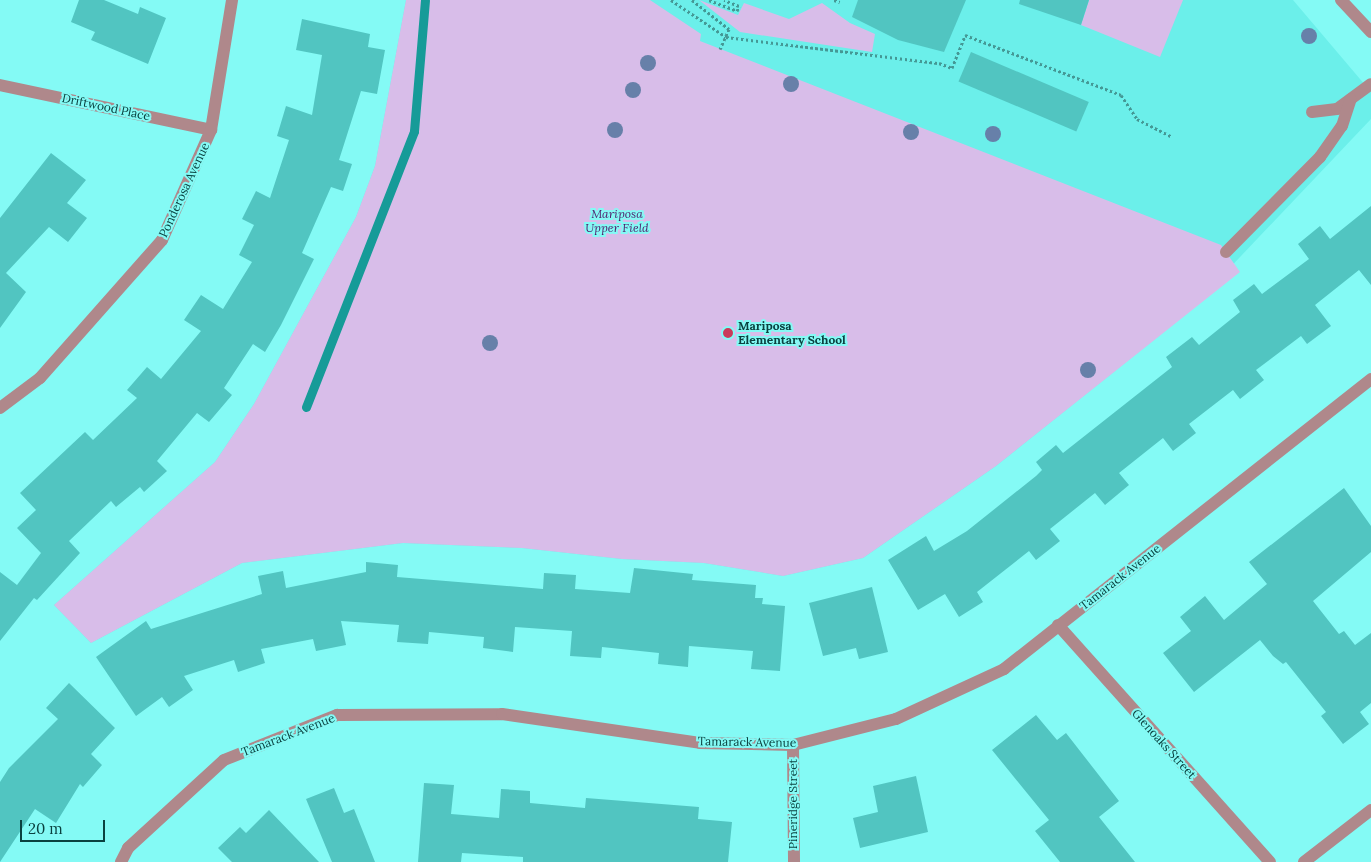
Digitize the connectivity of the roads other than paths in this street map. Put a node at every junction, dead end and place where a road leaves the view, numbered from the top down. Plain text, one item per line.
1 (232, 0) edge
2 (1341, 0) edge
3 (1371, 32) edge
4 (1371, 84) edge
5 (0, 85) edge
6 (1351, 99) junction
7 (1312, 112) dead end
8 (212, 130) junction
9 (1226, 252) dead end
10 (1371, 379) edge
11 (0, 408) edge
12 (1058, 625) junction
13 (793, 745) junction
14 (1371, 810) edge
15 (121, 862) edge
16 (794, 862) edge
17 (1270, 862) edge
18 (1304, 862) edge

1 - 8 street, Ponderosa Avenue
2 - 3 street
4 - 6 street
5 - 8 street, Driftwood Place
6 - 7 street
6 - 9 street
8 - 11 street, Ponderosa Avenue
10 - 12 street, Tamarack Avenue
12 - 13 street, Tamarack Avenue
12 - 17 street, Glenoaks Street
13 - 15 street, Tamarack Avenue
13 - 16 street, Pineridge Street
14 - 18 street

